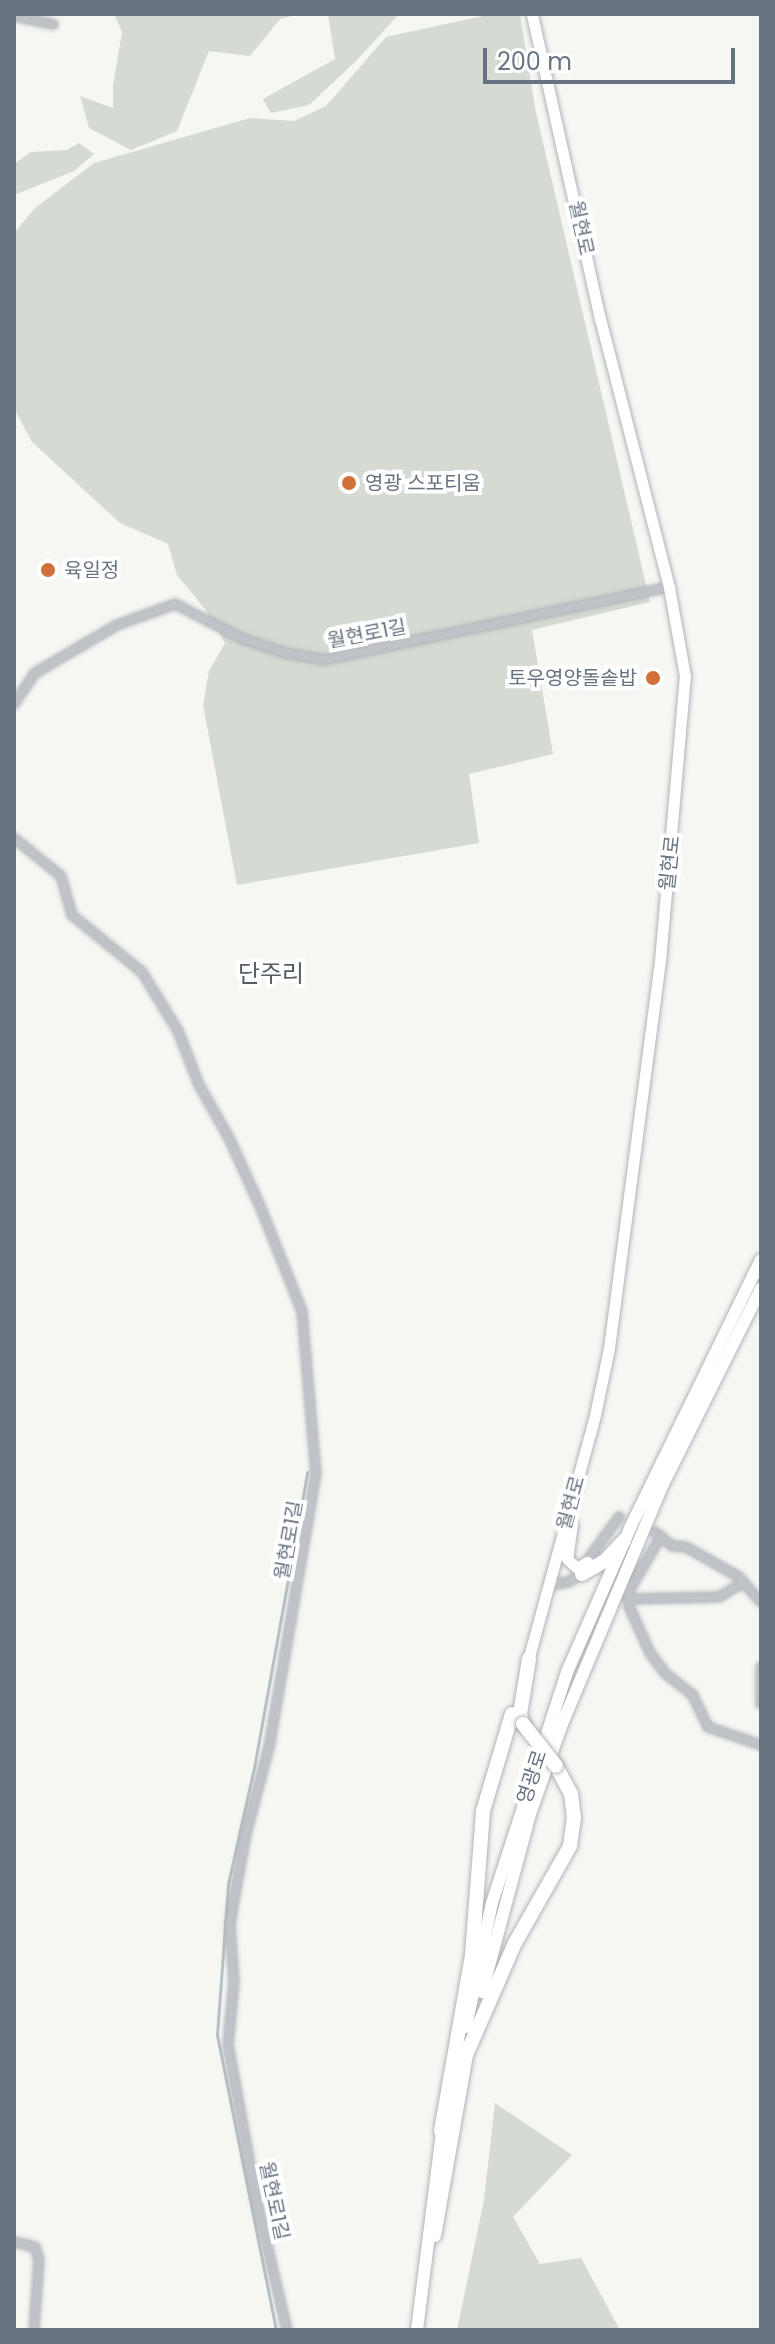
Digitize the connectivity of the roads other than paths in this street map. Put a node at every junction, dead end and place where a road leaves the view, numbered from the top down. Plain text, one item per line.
1 (532, 14) edge
2 (14, 16) edge
3 (53, 24) dead end
4 (669, 587) junction
5 (14, 704) edge
6 (14, 838) edge
7 (761, 1260) edge
8 (761, 1288) edge
9 (578, 1478) junction
10 (619, 1517) dead end
11 (624, 1541) junction
12 (584, 1568) junction
13 (744, 1582) junction
14 (547, 1586) junction
15 (628, 1599) junction
16 (761, 1602) edge
17 (529, 1659) joint
18 (761, 1667) edge
19 (761, 1704) edge
20 (517, 1719) junction
21 (761, 1745) edge
22 (466, 2055) junction
23 (441, 2131) junction
24 (14, 2242) edge
25 (34, 2330) edge
26 (287, 2330) edge
27 (417, 2330) edge
28 (423, 2330) edge

1 - 4 street, 월현로
2 - 3 street
4 - 5 street, 월현로1길
4 - 9 street, 월현로
6 - 26 street, 월현로1길
7 - 11 main road, 영광로
8 - 22 main road, 영광로
9 - 12 street
9 - 14 street, 월현로
10 - 12 street
11 - 12 highway
11 - 23 main road, 영광로
12 - 14 street
13 - 15 street
13 - 15 street
13 - 16 street
14 - 17 street, 월현로
15 - 21 street
17 - 20 highway
18 - 19 street
20 - 22 highway, bridge
20 - 23 highway
22 - 28 main road, 영광로
23 - 27 main road, 영광로
24 - 25 street

